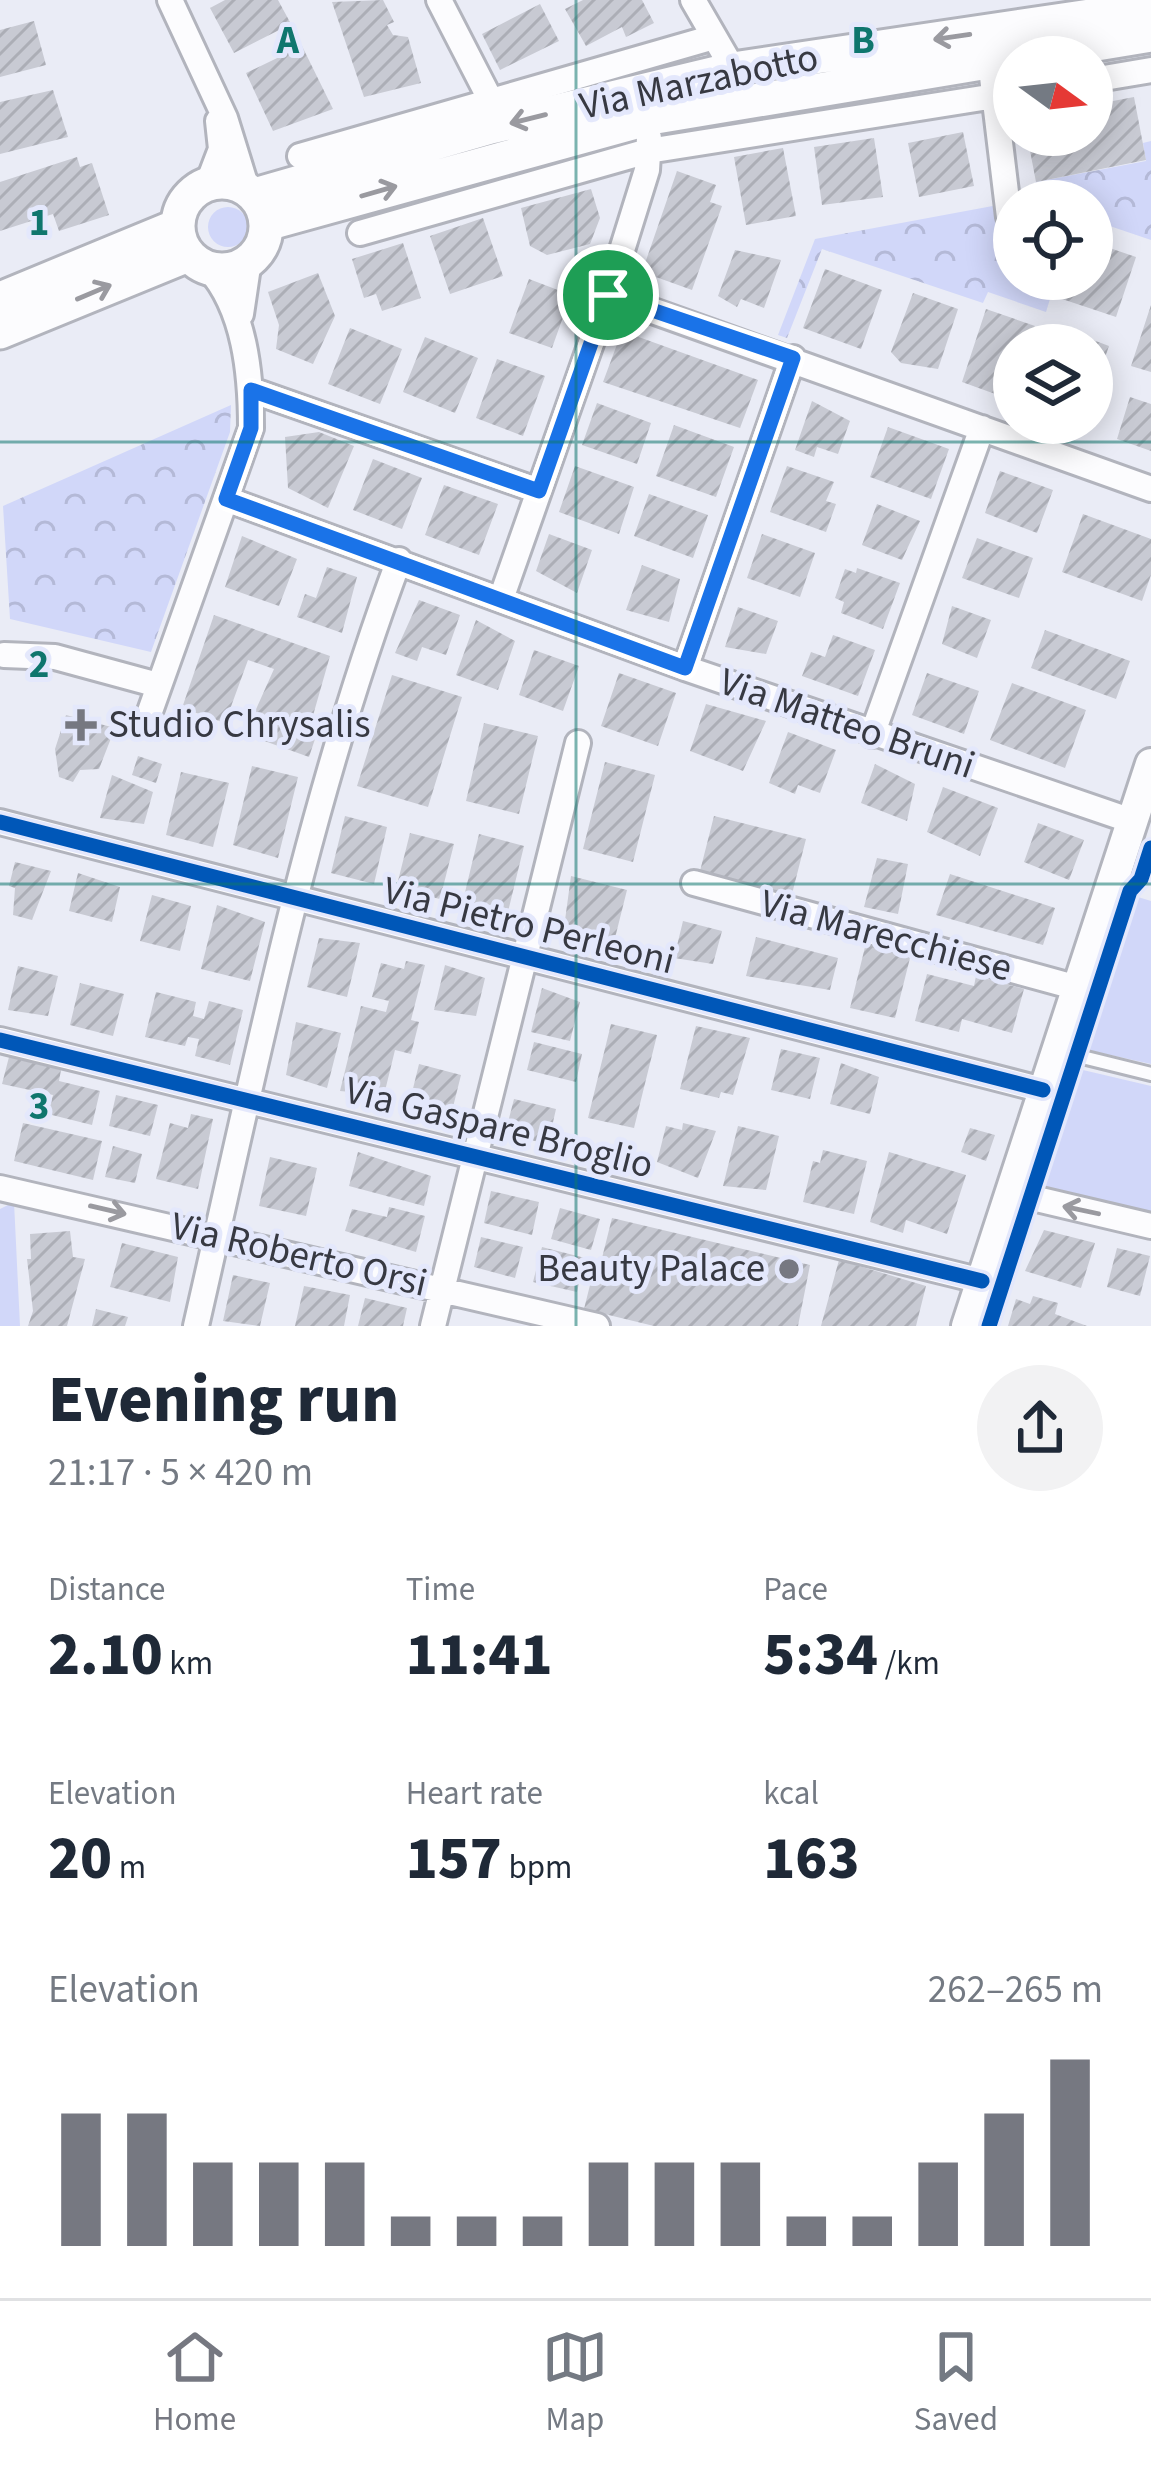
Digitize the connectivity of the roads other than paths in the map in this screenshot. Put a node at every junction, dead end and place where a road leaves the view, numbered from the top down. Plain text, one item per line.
1 (170, 0) edge
2 (439, 0) edge
3 (693, 0) edge
4 (1151, 7) edge
5 (1151, 35) edge
6 (715, 37) junction
7 (991, 60) junction
8 (993, 65) edge
9 (734, 69) junction
10 (1151, 70) edge
11 (1113, 76) edge
12 (213, 89) junction
13 (993, 96) edge
14 (490, 99) junction
15 (649, 134) junction
16 (300, 156) dead end
17 (208, 183) junction
18 (256, 203) junction
19 (359, 233) dead end
20 (191, 250) junction
21 (249, 260) junction
22 (608, 295) junction
23 (0, 299) edge
24 (0, 332) edge
25 (241, 340) junction
26 (793, 358) junction
27 (251, 390) junction
28 (982, 428) junction
29 (1151, 490) edge
30 (539, 491) junction
31 (226, 499) junction
32 (399, 560) junction
33 (501, 598) junction
34 (4, 655) dead end
35 (685, 668) junction
36 (158, 685) junction
37 (148, 717) dead end
38 (872, 735) junction
39 (578, 743) dead end
40 (1151, 764) edge
41 (1132, 821) junction
42 (0, 822) edge
43 (694, 883) dead end
44 (292, 898) junction
45 (522, 959) junction
46 (1078, 988) junction
47 (0, 1040) edge
48 (1057, 1051) junction
49 (1151, 1074) edge
50 (1043, 1090) junction
51 (250, 1101) junction
52 (475, 1154) junction
53 (0, 1188) edge
54 (1011, 1193) junction
55 (1151, 1226) edge
56 (217, 1234) junction
57 (982, 1281) junction
58 (442, 1289) junction
59 (196, 1326) edge
60 (434, 1326) edge
61 (597, 1326) edge
62 (967, 1326) edge

1 - 12 street
2 - 14 street
3 - 6 street
4 -> 9 main road, Via Marzabotto
5 - 7 main road, Via Marzabotto
6 - 9 street
6 - 14 street, Via Marzabotto
7 - 8 street
7 - 15 main road, Via Marzabotto
9 -> 18 main road, Via Marzabotto
10 - 11 street
12 - 17 street
12 - 18 street
13 - 15 street, Via Marzabotto
14 - 16 street, Via Marzabotto
18 -> 15 main road, Via Marzabotto
15 - 19 street, Via Marzabotto
15 - 22 street
17 - 18 main road
17 - 20 main road
18 - 21 main road
20 - 21 main road
20 - 23 main road
24 -> 20 main road
20 - 25 street
21 - 25 street
22 - 26 street
22 - 30 street
25 - 27 street
26 - 28 street
26 - 35 street
27 - 30 street
27 - 31 street
28 - 29 street
28 - 38 street
30 - 33 street
31 - 32 street, Via Matteo Bruni
31 - 36 street
32 - 33 street, Via Matteo Bruni
32 - 44 street
33 - 35 street, Via Matteo Bruni
34 - 36 street
35 - 38 street, Via Matteo Bruni
36 - 37 street
38 - 41 street, Via Matteo Bruni
39 - 45 street
40 - 41 street
41 - 46 street
42 - 44 street, Via Pietro Perleoni
43 - 46 street, Via Marecchiese
44 - 45 street, Via Pietro Perleoni
44 - 51 street
45 - 50 street, Via Pietro Perleoni
45 - 52 street
46 - 48 street
47 - 51 street, Via Gaspare Broglio
48 - 49 lane
48 - 50 street
50 - 54 street
51 - 52 street, Via Gaspare Broglio
51 - 56 street
52 - 57 street, Via Gaspare Broglio
52 - 58 street
53 -> 56 street, Via Roberto Orsi
55 -> 54 street
54 - 57 street
56 - 58 street, Via Roberto Orsi
56 - 59 street
57 - 62 street
58 - 60 street
58 - 61 street, Via Roberto Orsi

